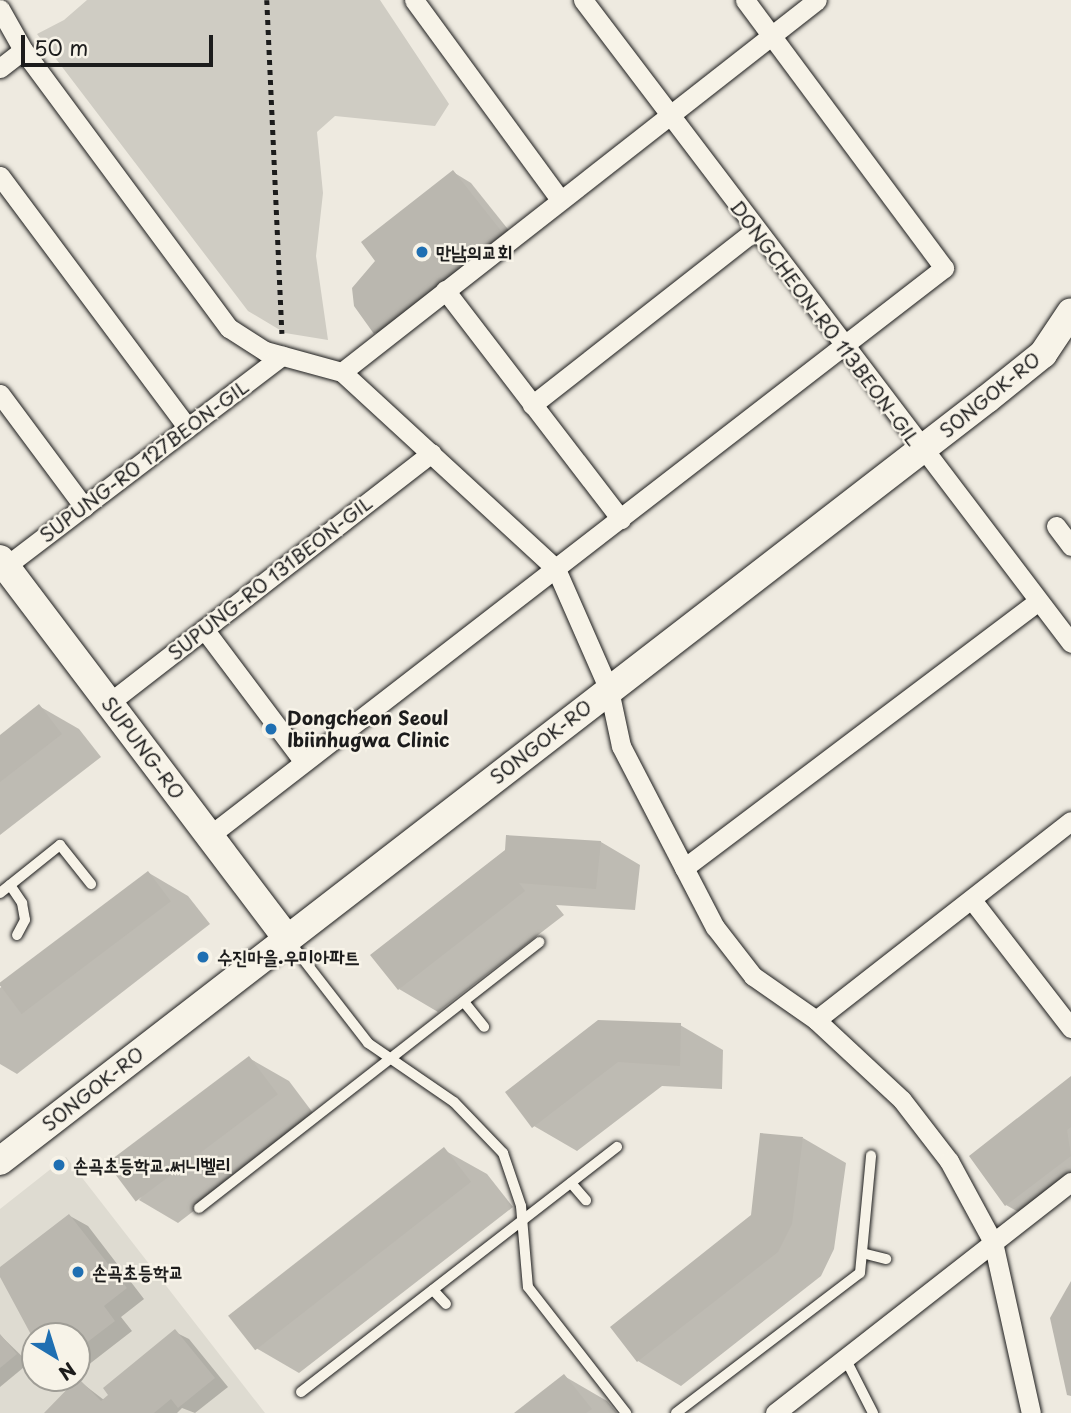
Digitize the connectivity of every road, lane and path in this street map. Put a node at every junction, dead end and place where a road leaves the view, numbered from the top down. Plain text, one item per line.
1 (267, 0) edge
2 (414, 0) edge
3 (583, 0) edge
4 (745, 0) edge
5 (817, 0) edge
6 (0, 9) edge
7 (771, 35) junction
8 (23, 50) junction
9 (0, 68) edge
10 (669, 114) junction
11 (0, 176) edge
12 (559, 198) junction
13 (755, 230) junction
14 (444, 290) junction
15 (1071, 312) edge
16 (842, 345) junction
17 (282, 356) junction
18 (342, 372) junction
19 (0, 394) edge
20 (532, 405) junction
21 (188, 428) junction
22 (920, 450) junction
23 (430, 453) junction
24 (84, 507) junction
25 (621, 519) junction
26 (1055, 526) dead end
27 (1071, 546) edge
28 (3, 563) edge
29 (556, 569) junction
30 (1038, 601) junction
31 (1064, 620) edge
32 (204, 629) junction
33 (1071, 643) edge
34 (609, 690) junction
35 (109, 703) junction
36 (304, 762) junction
37 (1071, 821) edge
38 (209, 835) junction
39 (684, 868) junction
40 (91, 884) dead end
41 (10, 885) junction
42 (0, 893) edge
43 (972, 900) junction
44 (17, 936) dead end
45 (286, 937) junction
46 (539, 942) dead end
47 (464, 1002) junction
48 (816, 1020) junction
49 (484, 1027) dead end
50 (1071, 1028) edge
51 (392, 1059) junction
52 (617, 1147) dead end
53 (871, 1156) dead end
54 (0, 1161) edge
55 (1071, 1182) edge
56 (571, 1183) junction
57 (586, 1200) dead end
58 (199, 1208) dead end
59 (523, 1221) junction
60 (993, 1242) junction
61 (862, 1253) junction
62 (886, 1259) dead end
63 (433, 1290) junction
64 (446, 1304) dead end
65 (845, 1358) junction
66 (301, 1392) dead end
67 (626, 1413) edge
68 (676, 1413) edge
69 (775, 1413) edge
70 (873, 1413) edge
71 (1031, 1413) edge

1 - 17 path
2 - 12 street
3 - 10 street, DONGCHEON-RO 113BEON-GIL
4 - 7 street
5 - 7 street
6 - 8 street
7 - 10 street
7 - 16 street
8 - 9 street
8 - 17 street
10 - 12 street
10 - 13 street, DONGCHEON-RO 113BEON-GIL
11 - 21 street
12 - 14 street
13 - 16 street, DONGCHEON-RO 113BEON-GIL
13 - 20 street
14 - 18 street
14 - 20 street
15 - 22 street, SONGOK-RO
16 - 22 street, DONGCHEON-RO 113BEON-GIL
16 - 25 street
17 - 18 street
17 - 21 street, SUPUNG-RO 127BEON-GIL
18 - 23 street
19 - 24 street
20 - 25 street
21 - 24 street, SUPUNG-RO 127BEON-GIL
22 - 30 street, DONGCHEON-RO 113BEON-GIL
22 - 34 street, SONGOK-RO
23 - 29 street
23 - 32 street, SUPUNG-RO 131BEON-GIL
24 - 28 street, SUPUNG-RO 127BEON-GIL
25 - 29 street
26 - 27 street
28 - 35 street, SUPUNG-RO
29 - 34 street
29 - 36 street
30 - 31 street, DONGCHEON-RO 113BEON-GIL
30 - 39 street
31 - 33 street, DONGCHEON-RO 113BEON-GIL
32 - 35 street, SUPUNG-RO 131BEON-GIL
32 - 36 street
34 - 39 street
34 - 45 street, SONGOK-RO
35 - 38 street, SUPUNG-RO
36 - 38 street
37 - 43 street
38 - 45 street, SUPUNG-RO
39 - 48 street
40 - 41 lane
41 - 42 lane
41 - 44 lane
43 - 48 street
43 - 50 street
45 - 51 lane
45 - 54 street, SONGOK-RO
46 - 47 lane
47 - 49 lane
47 - 51 lane
48 - 60 street
51 - 58 lane
51 - 59 lane
52 - 56 lane
53 - 61 lane
55 - 60 street
56 - 57 lane
56 - 59 lane
59 - 63 lane
59 - 67 lane
60 - 65 street
60 - 71 street
61 - 62 lane
61 - 68 lane
63 - 64 lane
63 - 66 lane
65 - 69 street
65 - 70 lane

